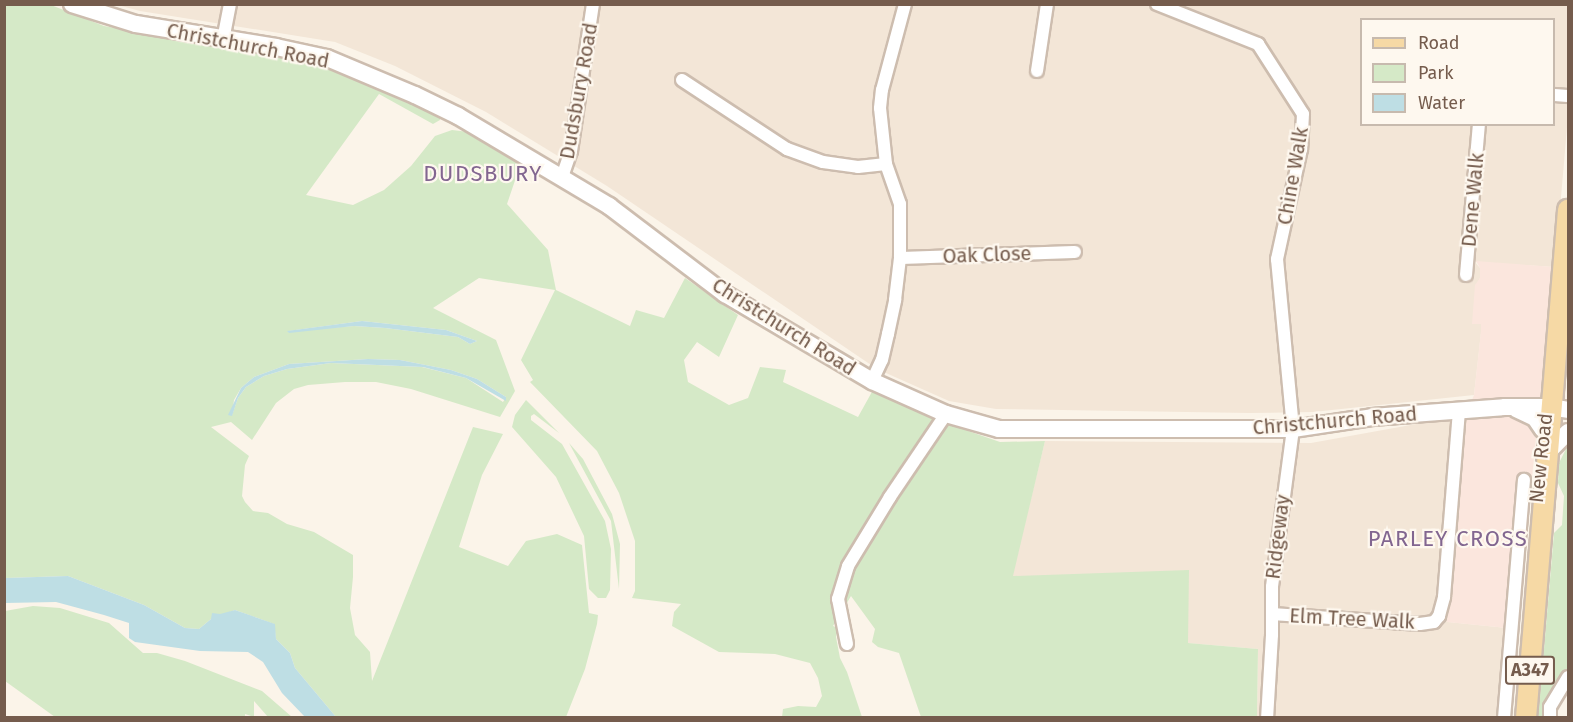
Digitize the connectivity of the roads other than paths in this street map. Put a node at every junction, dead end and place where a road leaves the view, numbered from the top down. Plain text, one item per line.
1 (72, 4) edge
2 (230, 4) edge
3 (594, 4) edge
4 (905, 4) edge
5 (1047, 4) edge
6 (1157, 4) edge
7 (223, 40) junction
8 (1037, 71) dead end
9 (682, 80) dead end
10 (1479, 126) edge
11 (886, 164) junction
12 (562, 177) junction
13 (1569, 210) edge
14 (1075, 252) dead end
15 (900, 258) junction
16 (1466, 275) dead end
17 (872, 381) junction
18 (1505, 407) junction
19 (1558, 407) edge
20 (1459, 411) junction
21 (946, 414) junction
22 (1293, 429) junction
23 (1543, 430) junction
24 (1569, 432) edge
25 (1549, 451) junction
26 (1524, 480) dead end
27 (1272, 614) junction
28 (1534, 622) junction
29 (847, 644) dead end
30 (1567, 682) edge
31 (1267, 717) edge
32 (1504, 717) edge
33 (1526, 717) edge
34 (1550, 717) edge

1 - 7 main road, Christchurch Road
2 - 7 street
3 - 12 street, Dudsbury Road
4 - 11 street
5 - 8 street
6 - 22 street, Chine Walk
7 - 12 main road, Christchurch Road
9 - 11 street
10 - 16 street, Dene Walk
11 - 15 street
12 - 17 main road, Christchurch Road
13 - 19 main road, New Road
14 - 15 street, Oak Close
15 - 17 street
17 - 21 main road, Christchurch Road
18 - 19 main road, Christchurch Road
18 - 20 main road, Christchurch Road
18 - 23 main road
19 - 23 main road, New Road
19 - 25 main road, New Road / A347
20 - 22 main road, Christchurch Road
20 - 27 street, Elm Tree Walk
21 - 22 main road, Christchurch Road
21 - 29 street
22 - 27 street, Ridgeway
23 - 28 main road, New Road
24 - 25 main road
25 - 28 main road, New Road / A347
26 - 32 street, New Road
27 - 31 street, Ridgeway
28 - 33 main road, New Road / A347
30 - 34 street

